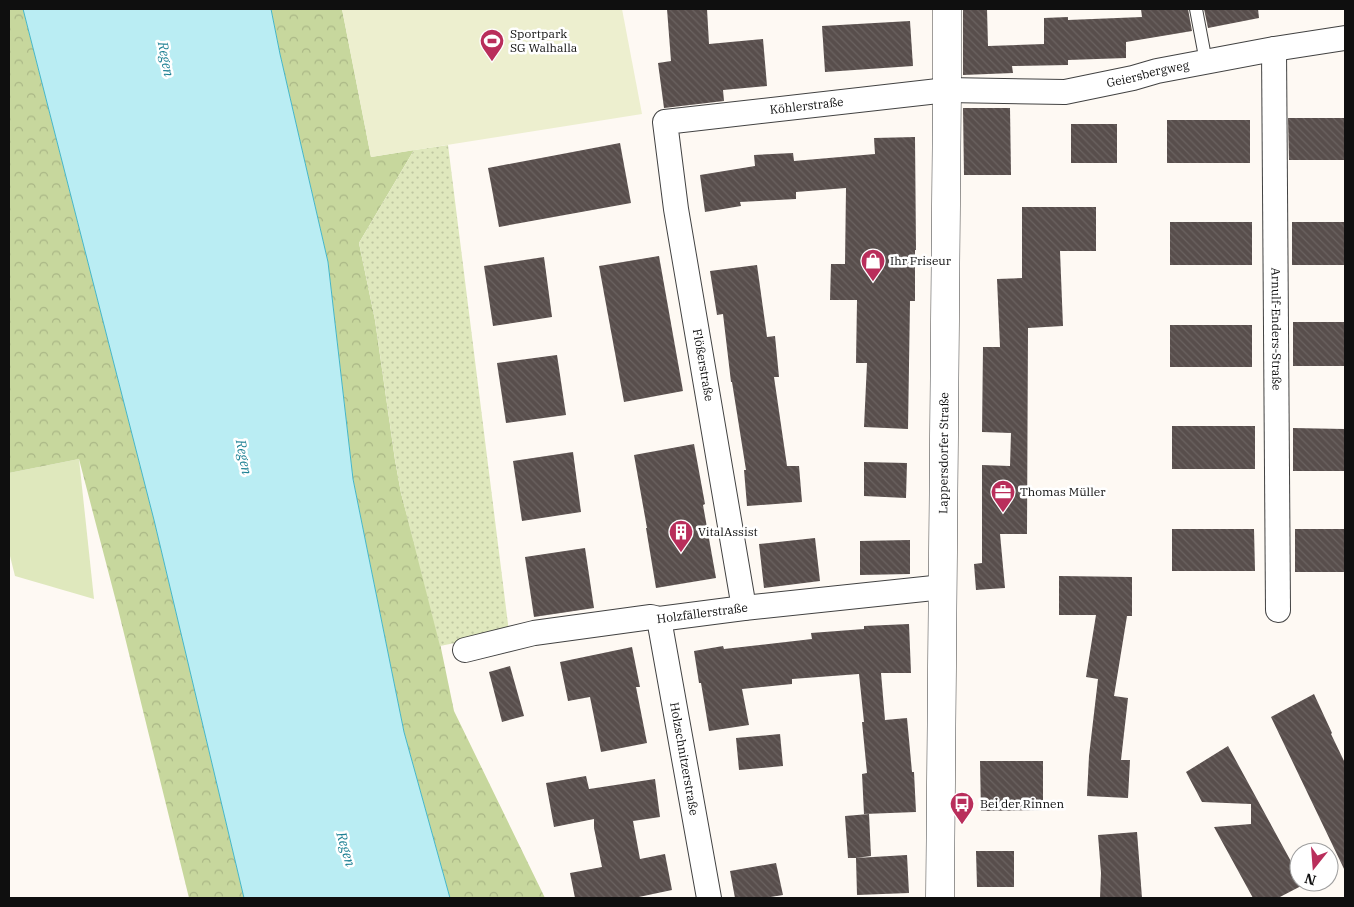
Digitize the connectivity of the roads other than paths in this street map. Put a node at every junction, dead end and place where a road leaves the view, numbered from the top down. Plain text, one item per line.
1 (947, 9) edge
2 (1196, 9) edge
3 (1345, 38) edge
4 (1274, 49) junction
5 (1206, 62) junction
6 (948, 90) junction
7 (665, 122) joint
8 (943, 587) junction
9 (744, 608) junction
10 (1278, 610) dead end
11 (659, 619) junction
12 (465, 650) dead end
13 (709, 898) edge
14 (940, 898) edge

1 - 6 street, Lappersdorfer Straße
2 - 5 lane
3 - 4 street, Geiersbergweg
4 - 5 street, Geiersbergweg
4 - 10 street, Arnulf-Enders-Straße
5 - 6 street, Geiersbergweg
6 - 7 street, Köhlerstraße
6 - 8 street, Lappersdorfer Straße
7 - 9 street, Flößerstraße
8 - 9 street, Holzfällerstraße
8 - 14 street, Lappersdorfer Straße
9 - 11 street, Holzfällerstraße
11 - 12 street, Holzfällerstraße
11 - 13 street, Holzschnitzerstraße

